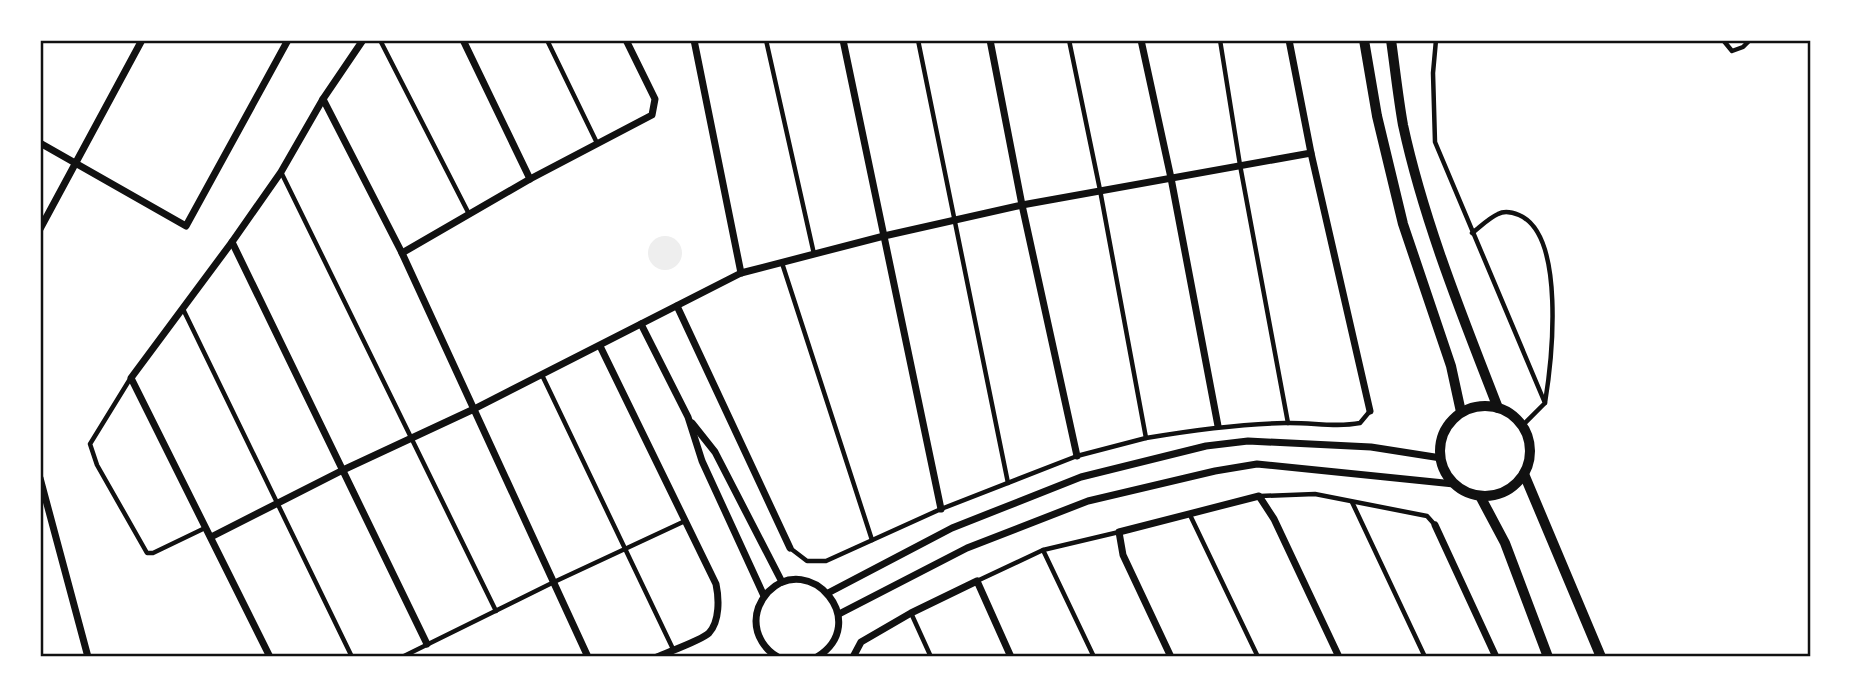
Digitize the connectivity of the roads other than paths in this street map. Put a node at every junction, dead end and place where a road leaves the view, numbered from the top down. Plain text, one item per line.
1 (142, 40) edge
2 (288, 40) edge
3 (363, 40) edge
4 (380, 40) edge
5 (463, 40) edge
6 (547, 40) edge
7 (626, 40) edge
8 (695, 40) edge
9 (766, 40) edge
10 (843, 40) edge
11 (918, 40) edge
12 (990, 40) edge
13 (1069, 40) edge
14 (1141, 40) edge
15 (1220, 40) edge
16 (1289, 40) edge
17 (1364, 40) edge
18 (1391, 40) edge
19 (1436, 40) edge
20 (1723, 40) edge
21 (1750, 40) edge
22 (323, 99) junction
23 (40, 143) edge
24 (597, 144) junction
25 (1311, 153) junction
26 (76, 163) junction
27 (1240, 165) junction
28 (281, 172) junction
29 (1171, 178) junction
30 (530, 179) junction
31 (1100, 190) junction
32 (1022, 205) junction
33 (469, 214) junction
34 (955, 220) junction
35 (40, 229) edge
36 (1472, 233) junction
37 (884, 236) junction
38 (232, 242) junction
39 (402, 253) junction
40 (814, 254) junction
41 (782, 262) junction
42 (741, 272) junction
43 (677, 306) junction
44 (182, 309) junction
45 (641, 324) junction
46 (600, 346) junction
47 (542, 376) junction
48 (131, 378) junction
49 (1545, 403) junction
50 (1498, 408) junction
51 (474, 410) junction
52 (1370, 411) joint
53 (1461, 412) junction
54 (688, 417) junction
55 (1289, 423) junction
56 (1219, 426) junction
57 (1522, 426) junction
58 (413, 438) junction
59 (1146, 438) junction
60 (1077, 456) junction
61 (1441, 458) junction
62 (343, 470) junction
63 (1524, 474) junction
64 (40, 478) edge
65 (1008, 483) junction
66 (1454, 484) junction
67 (1259, 496) junction
68 (1480, 496) junction
69 (1352, 501) junction
70 (278, 503) junction
71 (942, 509) junction
72 (1190, 514) junction
73 (685, 521) junction
74 (1435, 525) joint
75 (206, 527) junction
76 (1119, 532) junction
77 (211, 537) junction
78 (872, 540) junction
79 (790, 548) joint
80 (625, 549) junction
81 (1043, 550) junction
82 (977, 581) junction
83 (554, 582) junction
84 (782, 582) junction
85 (828, 593) junction
86 (764, 596) junction
87 (496, 611) junction
88 (839, 614) junction
89 (911, 614) junction
90 (427, 644) junction
91 (673, 649) junction
92 (819, 656) edge
93 (1496, 656) edge
94 (88, 657) edge
95 (270, 657) edge
96 (352, 657) edge
97 (402, 657) edge
98 (589, 657) edge
99 (657, 657) edge
100 (778, 657) edge
101 (853, 657) edge
102 (932, 657) edge
103 (1011, 657) edge
104 (1094, 657) edge
105 (1171, 657) edge
106 (1258, 657) edge
107 (1339, 657) edge
108 (1425, 657) edge
109 (1548, 657) edge
110 (1601, 657) edge

1 - 26 street
2 - 26 street
3 - 22 street
4 - 33 lane
5 - 30 street
6 - 24 lane
7 - 24 street
8 - 42 street
9 - 40 lane
10 - 37 street
11 - 34 lane
12 - 32 street
13 - 31 lane
14 - 29 street
15 - 27 lane
16 - 25 street
17 - 53 street
18 - 50 street
19 - 36 lane
20 - 21 lane
22 - 28 street
22 - 39 street
23 - 26 street
24 - 30 street
25 - 27 street
25 - 52 street
26 - 35 street
27 - 29 street
27 - 55 lane
28 - 38 street
28 - 58 lane
29 - 31 street
29 - 56 street
30 - 33 street
31 - 32 street
31 - 59 lane
32 - 34 street
32 - 60 street
33 - 39 street
34 - 37 street
34 - 65 lane
36 - 49 lane
36 - 49 lane
37 - 40 street
37 - 71 street
38 - 44 street
38 - 62 street
39 - 51 street
40 - 41 street
41 - 42 street
41 - 78 lane
42 - 43 street
43 - 45 street
43 - 79 street
44 - 48 street
44 - 70 lane
45 - 46 street
45 - 54 street
46 - 47 street
46 - 73 street
47 - 51 street
47 - 80 lane
48 - 75 street
48 - 75 lane
49 - 57 lane
50 - 53 street
50 - 57 street
51 - 58 street
51 - 83 street
52 - 55 lane
53 - 61 street
54 - 84 street
54 - 86 street
55 - 56 lane
56 - 59 lane
57 - 63 street
58 - 62 street
58 - 87 lane
59 - 60 lane
60 - 65 lane
61 - 66 street
61 - 85 street
62 - 70 street
62 - 90 street
63 - 68 street
63 - 110 street
64 - 94 street
65 - 71 lane
66 - 68 street
66 - 88 street
67 - 69 lane
67 - 72 street
67 - 107 street
68 - 109 street
69 - 74 lane
69 - 108 lane
70 - 77 street
70 - 96 lane
71 - 78 lane
72 - 76 street
72 - 106 lane
73 - 80 lane
73 - 91 street
74 - 93 street
75 - 77 street
76 - 81 lane
76 - 105 street
77 - 95 street
78 - 79 lane
80 - 83 lane
80 - 91 lane
81 - 82 lane
81 - 104 lane
82 - 89 street
82 - 103 street
83 - 87 lane
83 - 98 street
84 - 85 street
84 - 86 street
85 - 88 street
86 - 100 street
87 - 90 lane
88 - 92 street
89 - 101 street
89 - 102 lane
90 - 97 lane
91 - 99 street

